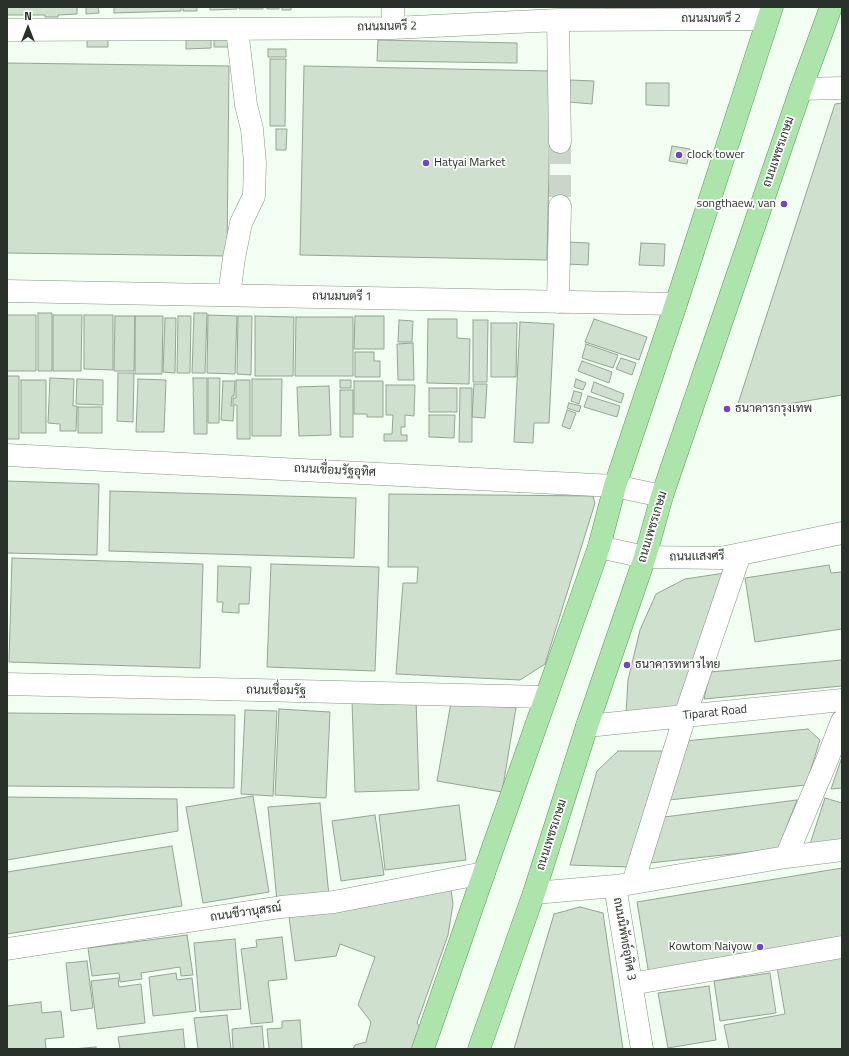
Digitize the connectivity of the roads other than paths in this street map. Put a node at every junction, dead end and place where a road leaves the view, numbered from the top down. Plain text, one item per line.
1 (831, 7) edge
2 (770, 13) edge
3 (393, 17) edge
4 (558, 20) junction
5 (237, 29) junction
6 (7, 30) edge
7 (842, 88) edge
8 (801, 89) junction
9 (560, 142) tunnel mouth
10 (560, 206) tunnel mouth
11 (7, 291) edge
12 (229, 295) junction
13 (558, 302) junction
14 (676, 304) junction
15 (7, 456) edge
16 (615, 486) junction
17 (662, 496) junction
18 (842, 533) edge
19 (599, 547) junction
20 (740, 554) junction
21 (645, 558) junction
22 (7, 684) edge
23 (546, 697) junction
24 (842, 700) edge
25 (685, 716) junction
26 (842, 721) edge
27 (588, 726) junction
28 (842, 850) edge
29 (786, 857) junction
30 (484, 873) junction
31 (624, 885) junction
32 (534, 893) junction
33 (842, 947) edge
34 (7, 949) edge
35 (631, 984) junction
36 (423, 1049) edge
37 (479, 1049) edge
38 (642, 1049) edge

1 - 8 main road, ถนนเพชรเกษม
2 - 4 street, ถนนมนตรี 2
2 - 14 main road
3 - 4 street, ถนนมนตรี 2
3 - 5 street, ถนนมนตรี 2
4 - 9 street
5 - 6 street, ถนนมนตรี 2
5 - 12 street
7 - 8 street
8 - 17 main road, ถนนเพชรเกษม
10 - 13 street
11 - 12 street, ถนนมนตรี 1
12 - 13 street, ถนนมนตรี 1
13 - 14 street, ถนนมนตรี 1
14 - 16 main road
15 - 16 street, ถนนเชื่อมรัฐอุทิศ
16 - 17 street, ถนนเชื่อมรัฐอุทิศ
16 - 19 main road
17 - 21 main road, ถนนเพชรเกษม
18 - 20 street, ถนนเเสงศรี
19 - 21 street, ถนนเเสงศรี
19 - 23 main road
20 - 21 street, ถนนเเสงศรี
20 - 25 street
21 - 27 main road, ถนนเพชรเกษม
22 - 23 street, ถนนเชื่อมรัฐ
23 - 30 main road
24 - 25 street, Tiparat Road
25 - 27 street, Tiparat Road
25 - 31 street
26 - 29 street
27 - 32 main road, ถนนเพชรเกษม
28 - 29 street
29 - 31 street
30 - 34 street, ถนนชีวานุสรณ์
30 - 36 main road
31 - 32 street, ถนนนิพัทธ์อุทิศ 3
31 - 35 street, ถนนนิพัทธ์อุทิศ 3
32 - 37 main road, ถนนเพชรเกษม
33 - 35 street
35 - 38 street, ถนนนิพัทธ์อุทิศ 3

